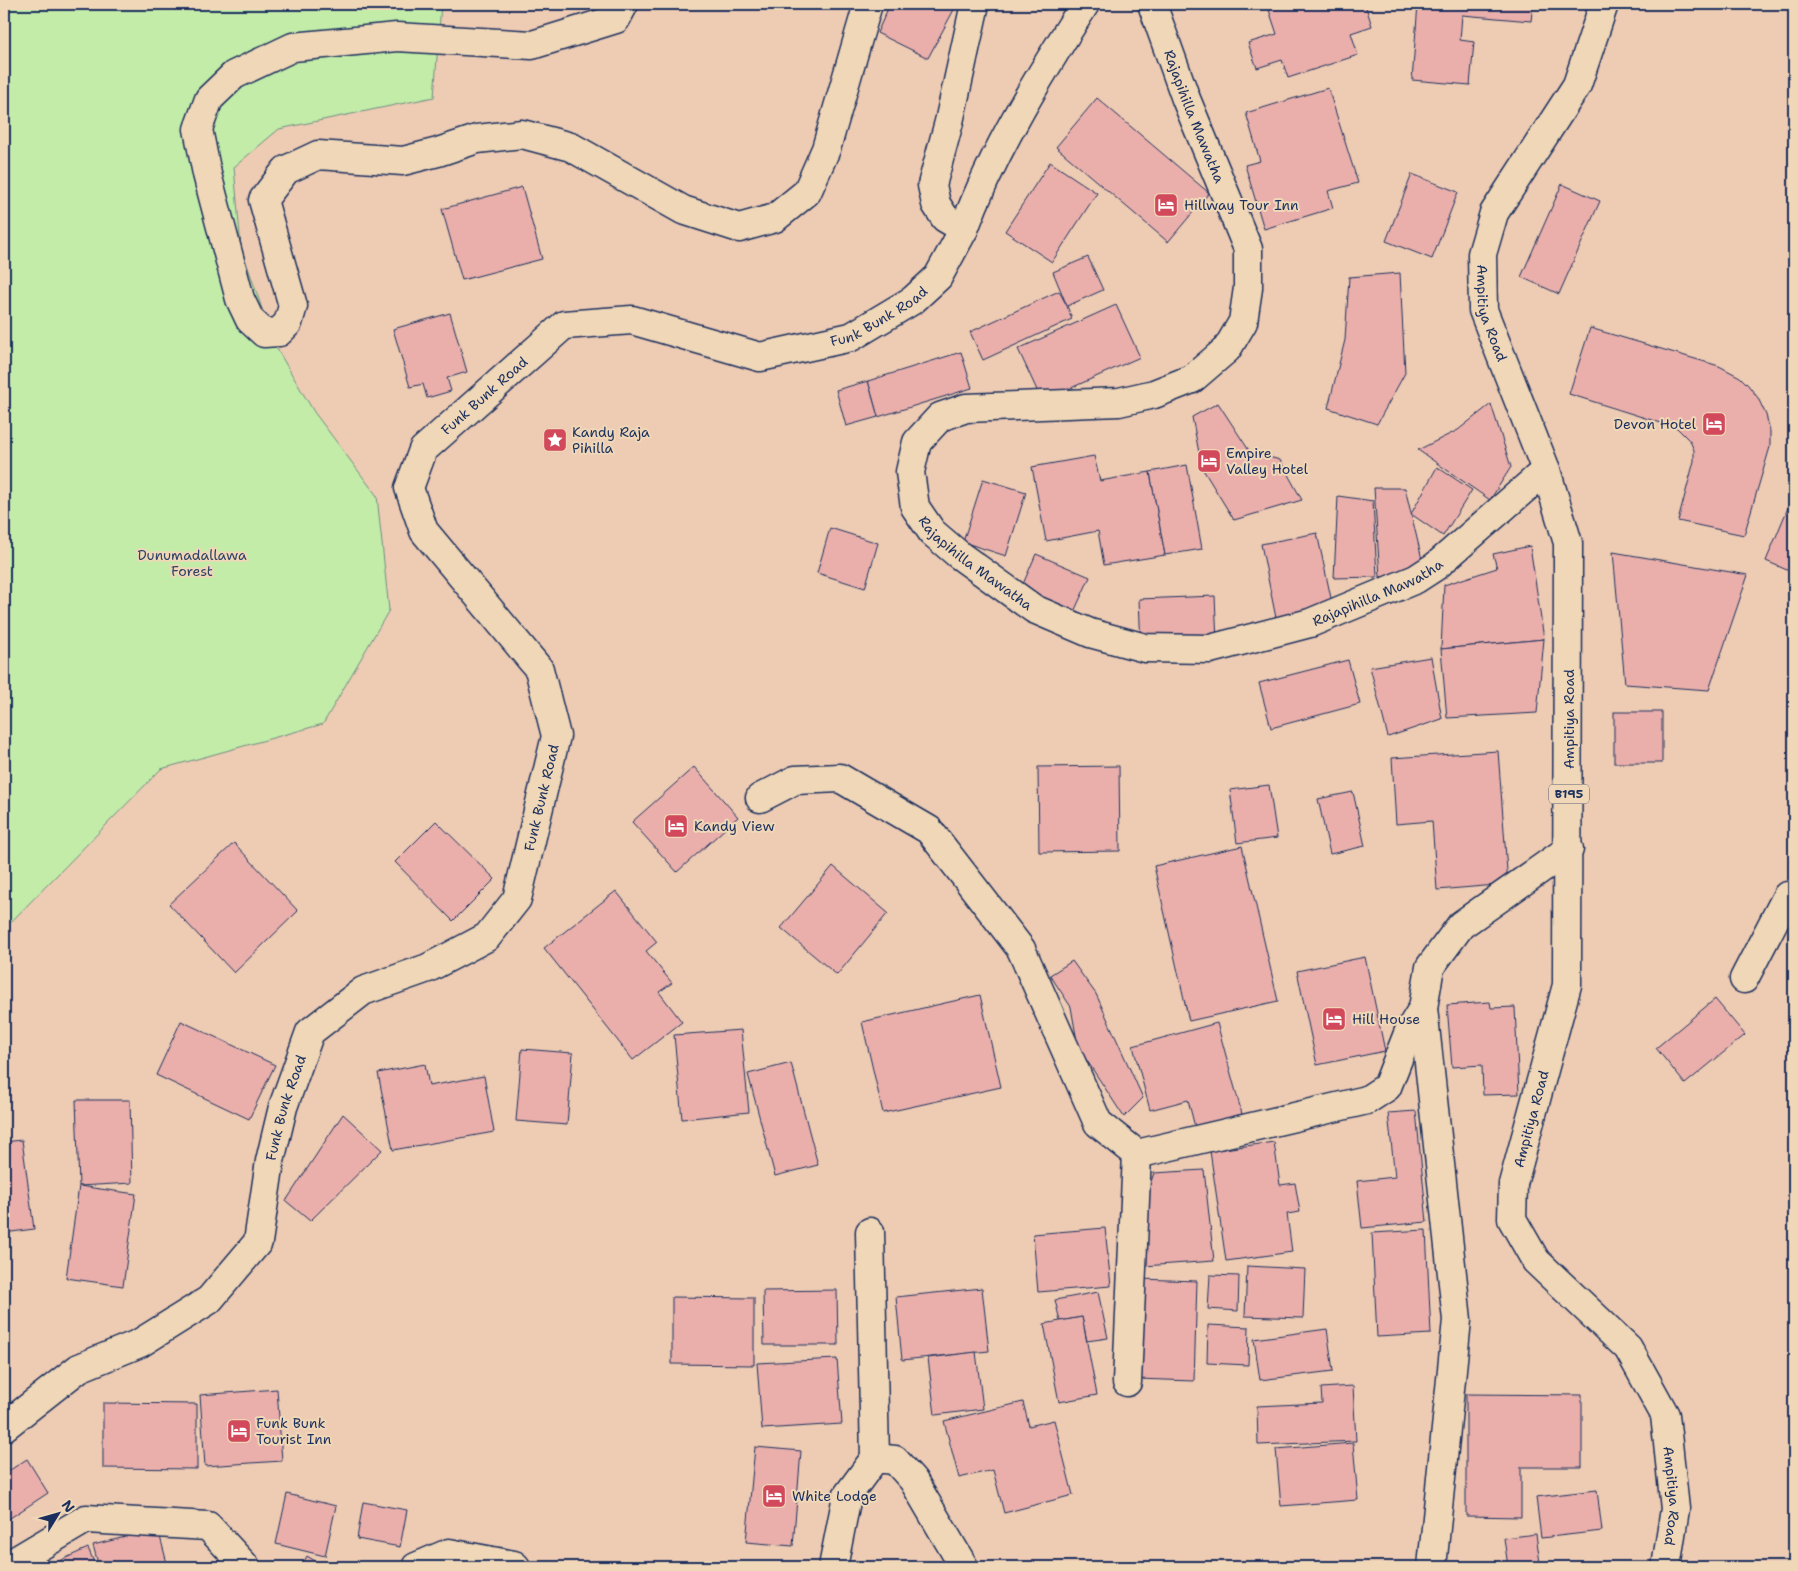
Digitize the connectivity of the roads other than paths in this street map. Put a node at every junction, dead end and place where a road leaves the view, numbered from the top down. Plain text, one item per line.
1 (624, 4) edge
2 (868, 4) edge
3 (975, 4) edge
4 (1085, 4) edge
5 (1152, 4) edge
6 (1604, 4) edge
7 (964, 229) junction
8 (1546, 470) junction
9 (760, 798) dead end
10 (1569, 849) junction
11 (1794, 895) edge
12 (1744, 979) dead end
13 (1423, 1008) junction
14 (1137, 1154) junction
15 (870, 1232) dead end
16 (1127, 1382) dead end
17 (4, 1427) edge
18 (875, 1458) junction
19 (5, 1567) edge
20 (246, 1567) edge
21 (416, 1567) edge
22 (516, 1567) edge
23 (833, 1567) edge
24 (964, 1567) edge
25 (1432, 1567) edge
26 (1666, 1567) edge

1 - 2 main road
3 - 7 main road
4 - 7 main road, Funk Bunk Road
5 - 8 main road, Rajapihilla Mawatha
6 - 8 main road, Ampitiya Road / B195
7 - 17 main road, Funk Bunk Road
8 - 10 main road, Ampitiya Road / B195
9 - 14 main road
10 - 13 main road
10 - 26 main road, Ampitiya Road / B195
11 - 12 main road
13 - 14 main road
13 - 25 main road
14 - 16 main road
15 - 18 main road
18 - 23 main road
18 - 24 main road
19 - 20 main road
21 - 22 main road

